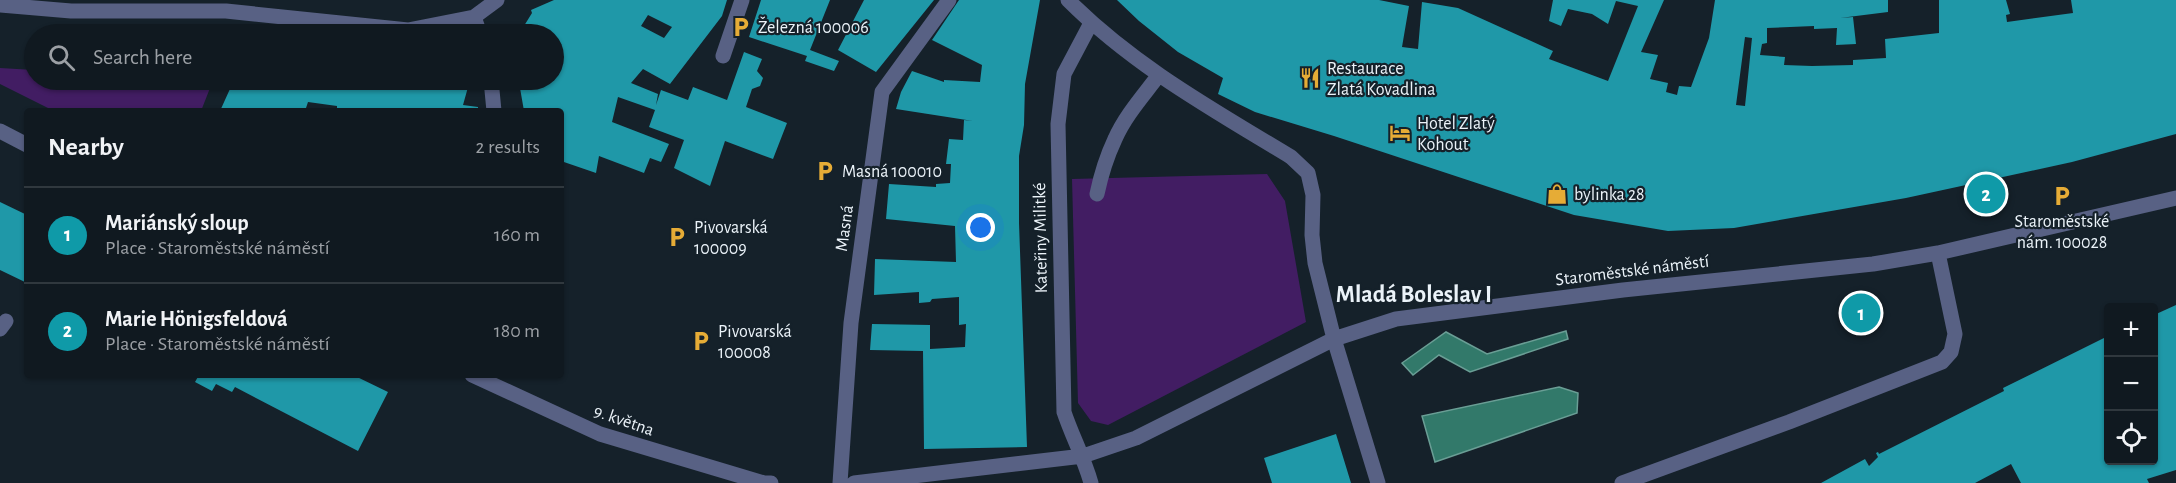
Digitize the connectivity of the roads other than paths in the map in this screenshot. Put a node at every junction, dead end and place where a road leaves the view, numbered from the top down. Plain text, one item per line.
1 (497, 0) edge
2 (742, 0) edge
3 (949, 0) edge
4 (1068, 0) edge
5 (0, 5) edge
6 (474, 17) junction
7 (1091, 22) junction
8 (351, 24) edge
9 (438, 24) edge
10 (476, 24) edge
11 (723, 56) dead end
12 (1158, 76) junction
13 (492, 90) edge
14 (495, 108) edge
15 (0, 131) edge
16 (24, 143) edge
17 (1097, 194) dead end
18 (2176, 198) edge
19 (1938, 253) junction
20 (1334, 339) junction
21 (479, 378) edge
22 (1083, 456) junction
23 (764, 483) edge
24 (771, 483) edge
25 (840, 483) edge
26 (854, 483) edge
27 (1091, 483) edge
28 (1378, 483) edge
29 (1622, 483) edge

1 - 6 street
2 - 11 street
3 - 25 street, Masná
4 - 7 street
5 - 8 street
6 - 9 street
6 - 10 street
7 - 12 street
7 - 22 street, Kateřiny Militké
12 - 17 street
12 - 20 street
13 - 14 street
15 - 16 street
18 - 19 street, Staroměstské náměstí
19 - 20 street, Staroměstské náměstí
19 - 29 street
20 - 22 street, Staroměstské náměstí
20 - 28 street
21 - 23 street, 9. května
22 - 26 street
22 - 27 street, Kateřiny Militké
23 - 24 street, 9. května

